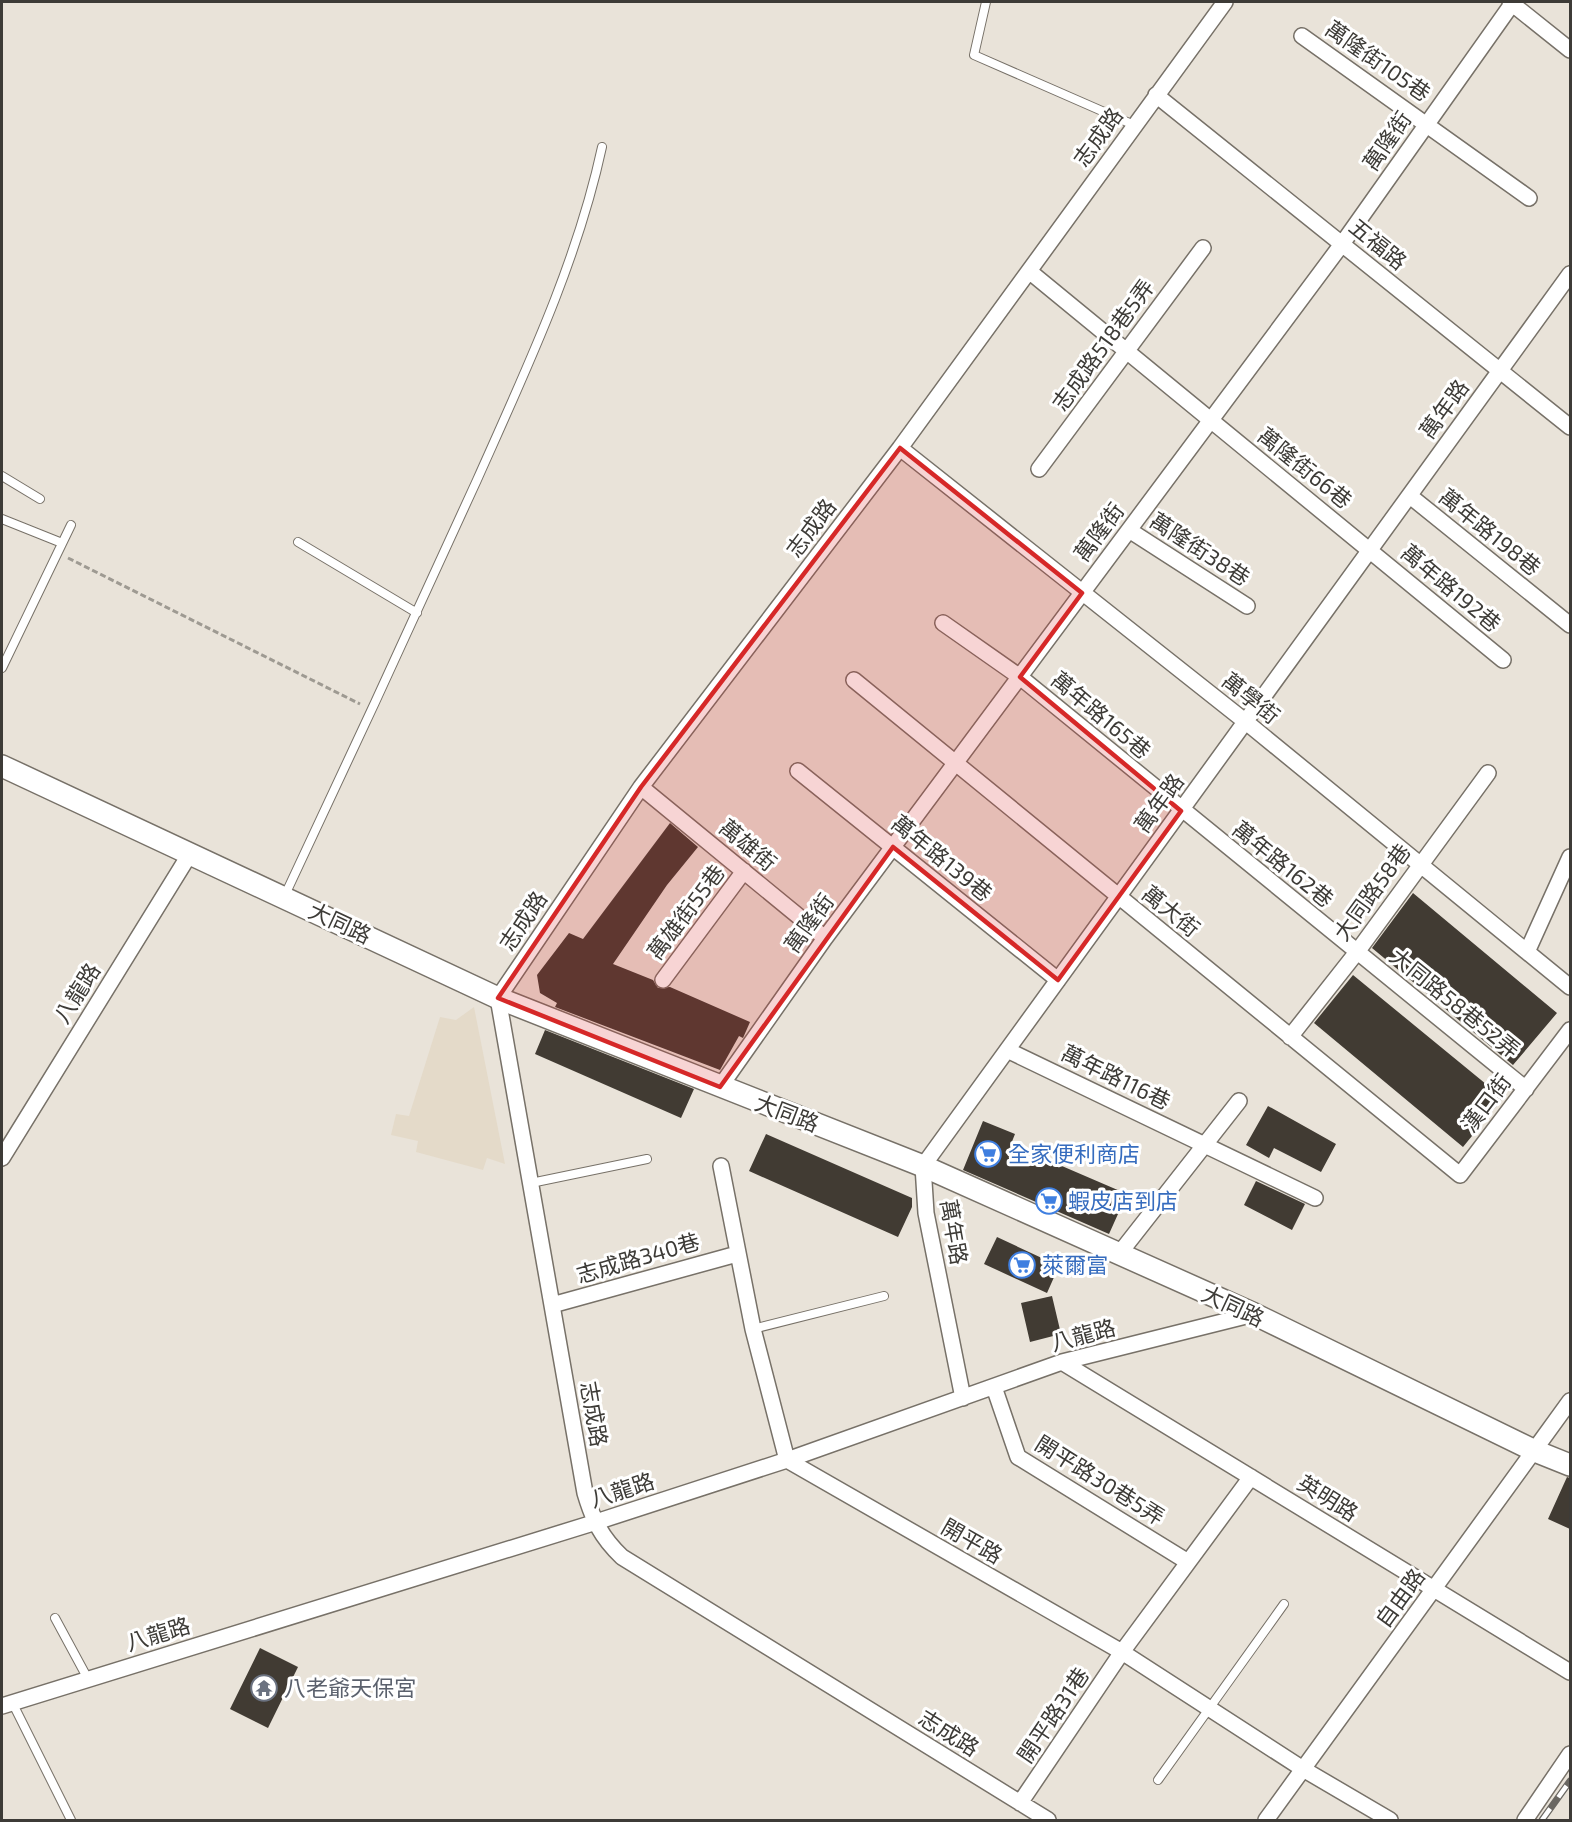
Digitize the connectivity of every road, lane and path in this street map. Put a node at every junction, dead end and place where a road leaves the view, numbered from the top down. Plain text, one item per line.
1 (986, 2) edge
2 (1225, 2) edge
3 (1511, 3) edge
4 (1302, 36) dead end
5 (1570, 50) edge
6 (1156, 95) junction
7 (1428, 123) junction
8 (1134, 125) junction
9 (602, 147) dead end
10 (1529, 198) dead end
11 (1342, 244) junction
12 (1203, 248) dead end
13 (1029, 271) junction
14 (1570, 274) edge
15 (1127, 351) junction
16 (1500, 371) junction
17 (1211, 420) junction
18 (1570, 427) edge
19 (900, 448) junction
20 (1040, 469) dead end
21 (2, 476) edge
22 (1410, 496) junction
23 (40, 499) dead end
24 (2, 519) edge
25 (71, 525) dead end
26 (1129, 530) junction
27 (298, 542) dead end
28 (62, 543) junction
29 (1371, 550) junction
30 (57, 553) junction
31 (1082, 593) junction
32 (1247, 606) dead end
33 (417, 613) junction
34 (943, 623) dead end
35 (1570, 625) edge
36 (1503, 660) dead end
37 (2, 668) edge
38 (1020, 677) junction
39 (855, 680) dead end
40 (372, 710) junction
41 (1246, 722) junction
42 (956, 762) junction
43 (2, 766) edge
44 (798, 771) dead end
45 (1488, 773) dead end
46 (641, 787) junction
47 (1181, 810) junction
48 (893, 847) junction
49 (191, 852) junction
50 (1570, 857) edge
51 (1420, 864) junction
52 (744, 872) junction
53 (285, 897) junction
54 (1118, 897) junction
55 (825, 938) junction
56 (1357, 952) junction
57 (1527, 952) junction
58 (663, 980) dead end
59 (1058, 980) junction
60 (1570, 987) edge
61 (498, 998) junction
62 (1570, 1030) edge
63 (1290, 1036) junction
64 (1007, 1050) junction
65 (720, 1087) junction
66 (1526, 1089) junction
67 (1239, 1101) dead end
68 (1205, 1145) junction
69 (2, 1158) edge
70 (647, 1159) dead end
71 (721, 1166) dead end
72 (923, 1166) junction
73 (1460, 1174) joint
74 (531, 1183) junction
75 (1315, 1198) dead end
76 (737, 1254) junction
77 (1119, 1254) junction
78 (884, 1296) dead end
79 (552, 1305) junction
80 (1254, 1314) junction
81 (753, 1329) junction
82 (1062, 1362) junction
83 (994, 1387) junction
84 (963, 1398) junction
85 (1570, 1401) edge
86 (1534, 1451) junction
87 (787, 1460) junction
88 (1570, 1465) edge
89 (1251, 1477) junction
90 (593, 1523) junction
91 (1188, 1562) junction
92 (1434, 1590) junction
93 (1284, 1604) dead end
94 (56, 1618) dead end
95 (1122, 1652) junction
96 (1570, 1672) edge
97 (88, 1679) junction
98 (7, 1704) edge
99 (1209, 1708) junction
100 (1570, 1754) edge
101 (1303, 1769) junction
102 (1158, 1780) dead end
103 (1020, 1803) junction
104 (71, 1821) edge
105 (1048, 1821) edge
106 (1266, 1821) edge
107 (1390, 1821) edge
108 (1525, 1821) edge

1 - 8 lane
2 - 6 street, 志成路
3 - 5 street
3 - 7 street, 萬隆街
4 - 7 street, 萬隆街105巷
6 - 8 street, 志成路
6 - 11 street, 五福路
7 - 10 street, 萬隆街105巷
7 - 11 street, 萬隆街
8 - 13 street, 志成路
9 - 33 lane
11 - 16 street, 五福路
11 - 17 street, 萬隆街
12 - 15 street, 志成路518巷5弄
13 - 15 street, 萬隆街66巷
13 - 19 street, 志成路
14 - 16 street, 萬年路
15 - 17 street, 萬隆街66巷
15 - 20 street, 志成路518巷5弄
16 - 18 street, 五福路
16 - 22 street, 萬年路
17 - 26 street, 萬隆街
17 - 29 street, 萬隆街66巷
19 - 31 street, 萬學街
19 - 46 street, 志成路
21 - 23 lane
22 - 29 street, 萬年路
22 - 35 street, 萬年路198巷
24 - 28 lane
25 - 28 lane
26 - 31 street, 萬隆街
26 - 32 street, 萬隆街38巷
27 - 33 lane
28 - 30 lane
29 - 36 street, 萬年路192巷
29 - 41 street, 萬年路
30 - 37 lane
30 - 40 path
31 - 38 street, 萬隆街
31 - 41 street, 萬學街
33 - 40 lane
34 - 38 street, 萬年路165巷
38 - 42 street, 萬隆街
38 - 47 street, 萬年路165巷
39 - 42 street, 萬大街
40 - 53 lane
41 - 47 street, 萬年路
41 - 51 street, 萬學街
42 - 48 street, 萬隆街
42 - 54 street, 萬大街
43 - 49 main road, 大同路
44 - 48 street, 萬年路139巷
45 - 51 street, 大同路58巷
46 - 52 street, 萬雄街
46 - 61 street, 志成路
47 - 54 street, 萬年路
47 - 56 street, 萬年路162巷
48 - 55 street, 萬隆街
48 - 59 street, 萬年路139巷
49 - 53 main road, 大同路
49 - 69 street, 八龍路
50 - 57 street
51 - 56 street, 大同路58巷
51 - 57 street, 萬學街
52 - 55 street, 萬雄街
52 - 58 street, 萬雄街55巷
53 - 61 main road, 大同路
54 - 59 street, 萬年路
54 - 63 street, 萬大街
55 - 65 street, 萬隆街
56 - 63 street, 大同路58巷
56 - 66 street, 大同路58巷52弄
57 - 60 street, 萬學街
59 - 64 street, 萬年路
61 - 65 main road, 大同路
61 - 74 street, 志成路
62 - 66 street, 漢口街
63 - 73 street, 萬大街
64 - 68 street, 萬年路116巷
64 - 72 street, 萬年路
65 - 72 main road, 大同路
66 - 73 street, 漢口街
67 - 68 street
68 - 75 street, 萬年路116巷
68 - 77 street
70 - 74 lane
71 - 76 street
72 - 77 main road, 大同路
72 - 84 street, 萬年路
74 - 79 street, 志成路
76 - 79 street, 志成路340巷
76 - 81 street
77 - 80 main road, 大同路
78 - 81 lane
79 - 90 street, 志成路
80 - 82 street, 八龍路
80 - 86 main road, 大同路
81 - 87 street
82 - 83 street, 八龍路
82 - 89 street, 英明路
83 - 84 street, 八龍路
83 - 91 street, 開平路30巷5弄
84 - 87 street, 八龍路
85 - 86 street, 自由路
86 - 88 main road, 大同路
86 - 92 street, 自由路
87 - 90 street, 八龍路
87 - 95 street, 開平路
89 - 91 street, 開平路31巷
89 - 92 street, 英明路
90 - 97 street, 八龍路
90 - 103 street, 志成路
91 - 95 street, 開平路31巷
92 - 96 street, 英明路
92 - 101 street, 自由路
93 - 99 lane
94 - 97 lane
95 - 99 street, 開平路
95 - 103 street, 開平路31巷
97 - 98 street, 八龍路
98 - 104 lane
99 - 101 street, 開平路
99 - 102 lane
100 - 108 street
101 - 106 street, 自由路
101 - 107 street, 開平路
103 - 105 street, 志成路

